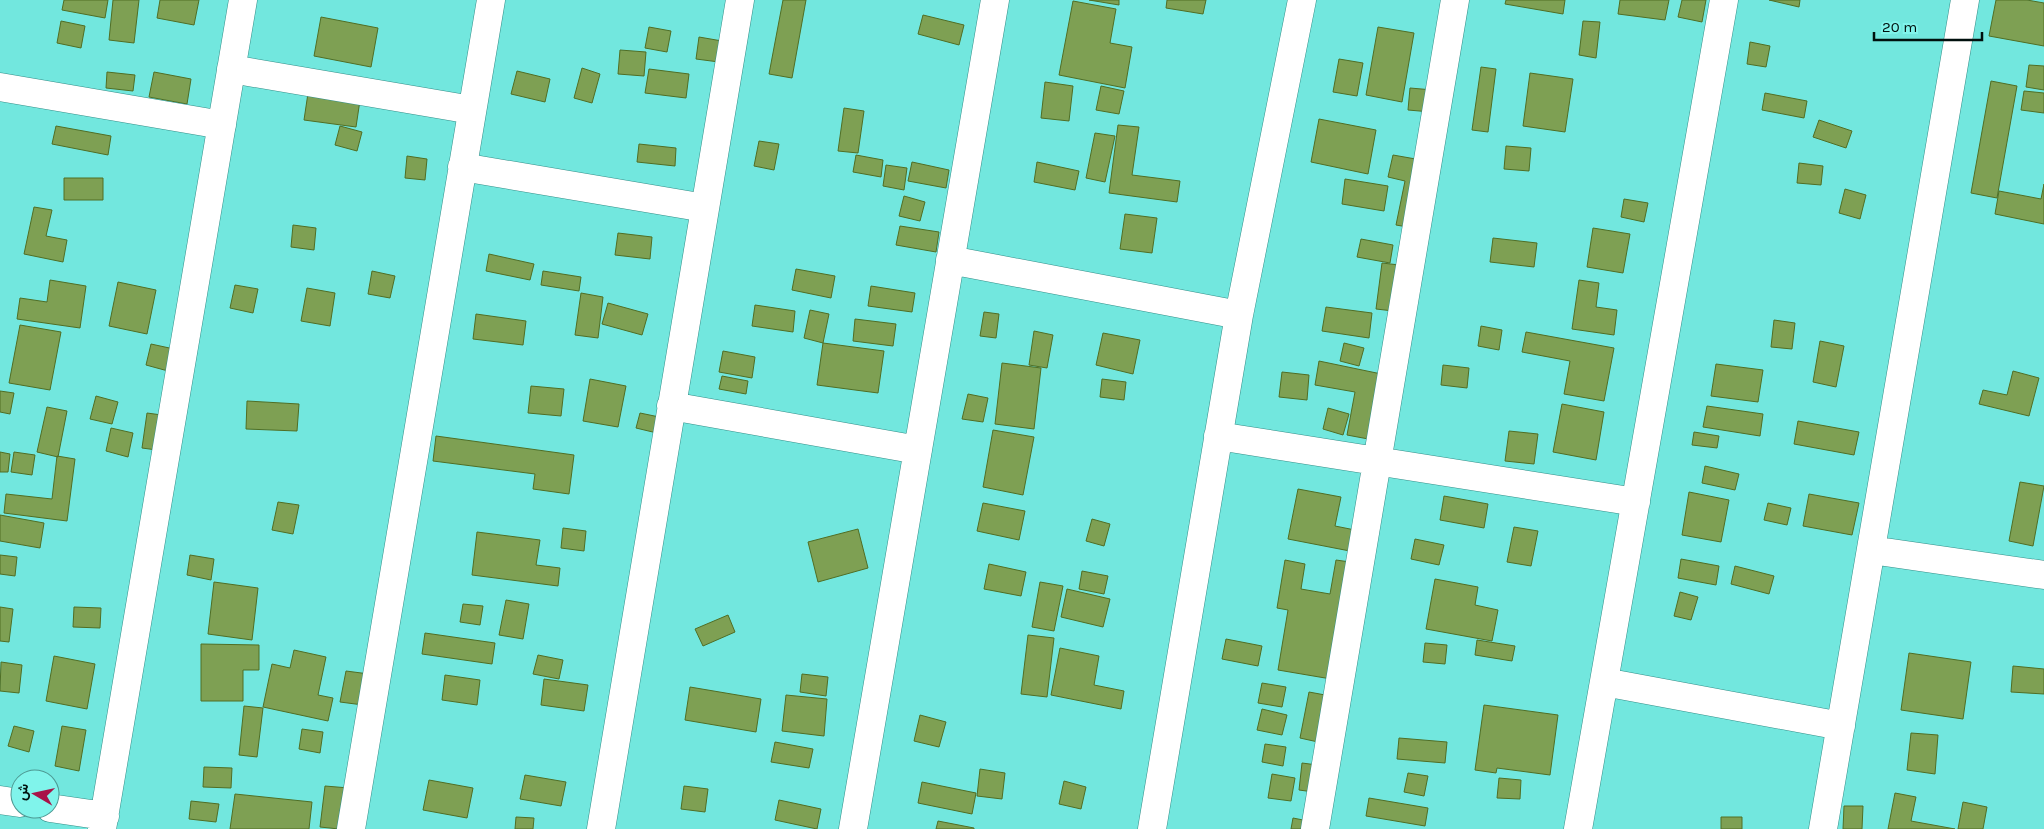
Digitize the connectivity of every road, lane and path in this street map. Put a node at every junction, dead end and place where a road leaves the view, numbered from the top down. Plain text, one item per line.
1 (243, 0) edge
2 (491, 0) edge
3 (740, 0) edge
4 (995, 0) edge
5 (1302, 0) edge
6 (1455, 0) edge
7 (1724, 0) edge
8 (1965, 0) edge
9 (231, 69) junction
10 (0, 88) edge
11 (472, 110) junction
12 (222, 125) junction
13 (462, 167) junction
14 (705, 208) junction
15 (950, 260) junction
16 (1239, 315) junction
17 (671, 406) junction
18 (1218, 436) junction
19 (918, 450) junction
20 (1377, 461) junction
21 (1636, 502) junction
22 (1871, 550) junction
23 (2044, 575) edge
24 (1604, 682) junction
25 (1841, 726) junction
26 (60, 811) edge
27 (103, 822) edge
28 (351, 829) edge
29 (601, 829) edge
30 (854, 829) edge
31 (1152, 829) edge
32 (1315, 829) edge
33 (1578, 829) edge
34 (1823, 829) edge

1 - 9 street
2 - 11 street
3 - 14 street
4 - 15 street
5 - 16 street
6 - 20 street
7 - 21 street
8 - 22 street
9 - 11 street
9 - 12 street
10 - 12 street
11 - 13 street
12 - 27 street
13 - 14 street
13 - 28 street
14 - 17 street
15 - 16 street
15 - 19 street
16 - 18 street
17 - 19 street
17 - 29 street
18 - 20 street
18 - 31 street
19 - 30 street
20 - 21 street
20 - 32 street
21 - 24 street
22 - 23 street
22 - 25 street
24 - 25 street
24 - 33 street
25 - 34 street
26 - 27 street

